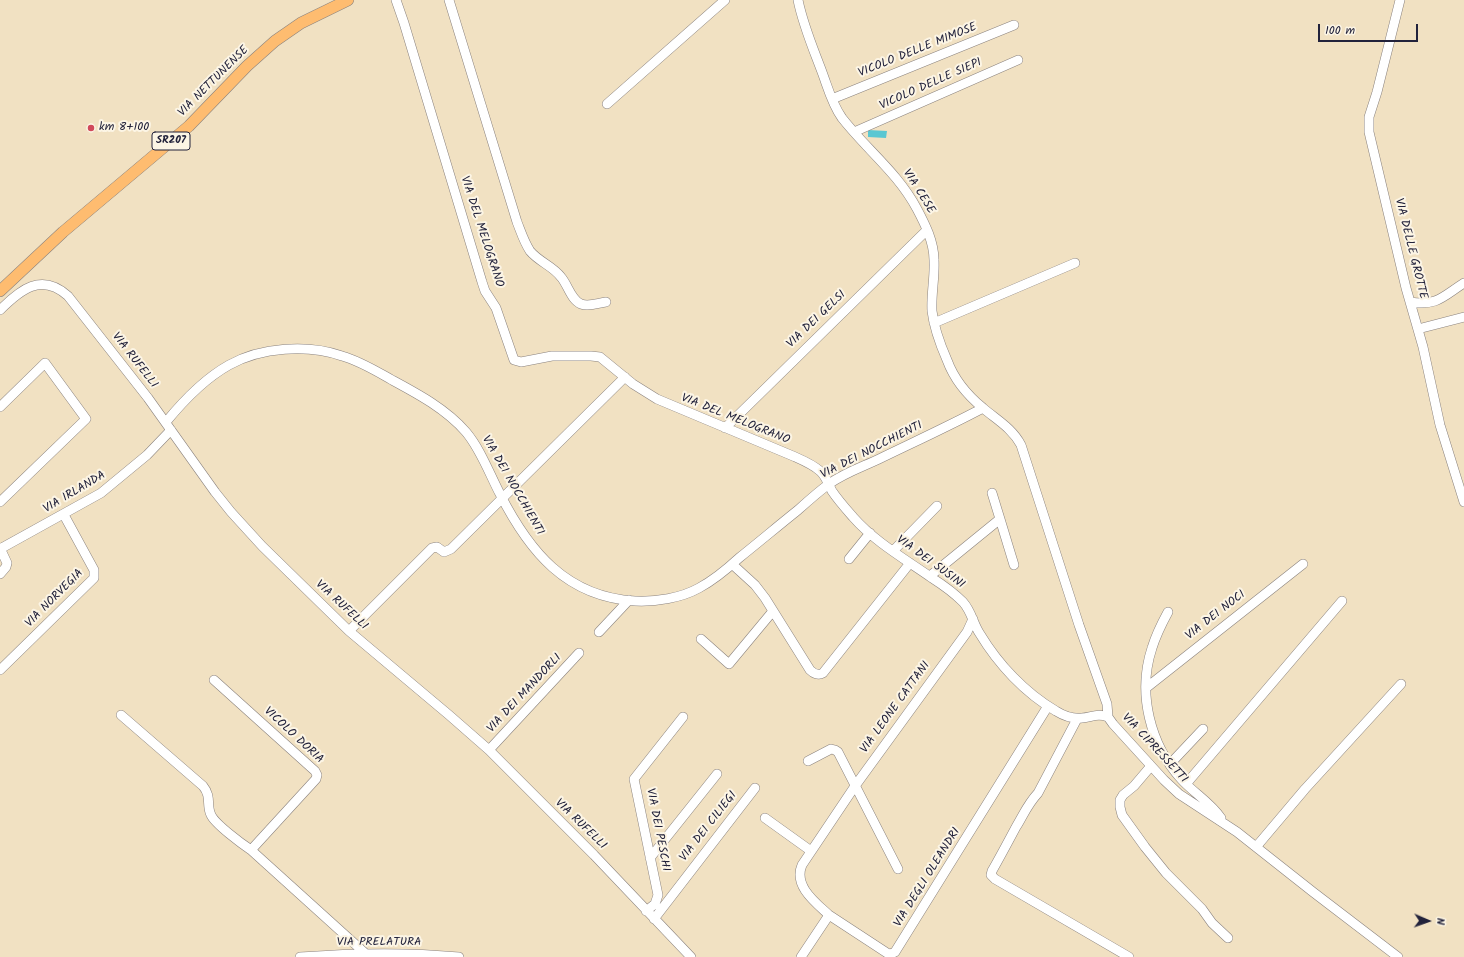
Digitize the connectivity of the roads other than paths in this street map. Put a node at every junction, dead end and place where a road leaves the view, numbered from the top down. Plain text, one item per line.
1 (348, 0) edge
2 (396, 0) edge
3 (449, 0) edge
4 (725, 0) edge
5 (798, 0) edge
6 (1400, 0) edge
7 (1014, 25) dead end
8 (1018, 60) dead end
9 (832, 99) junction
10 (607, 104) dead end
11 (854, 132) junction
12 (927, 230) junction
13 (1075, 263) dead end
14 (1464, 283) edge
15 (0, 291) edge
16 (606, 302) dead end
17 (1410, 302) junction
18 (0, 310) edge
19 (1464, 317) edge
20 (934, 323) junction
21 (1418, 329) junction
22 (625, 377) junction
23 (0, 407) edge
24 (983, 408) junction
25 (166, 422) junction
26 (725, 428) junction
27 (171, 430) junction
28 (829, 484) junction
29 (992, 493) dead end
30 (503, 499) junction
31 (0, 502) edge
32 (1464, 502) edge
33 (937, 506) dead end
34 (64, 515) junction
35 (1000, 519) junction
36 (870, 533) junction
37 (0, 549) edge
38 (893, 551) junction
39 (848, 559) dead end
40 (910, 563) junction
41 (732, 564) junction
42 (1303, 564) dead end
43 (1014, 565) dead end
44 (0, 574) edge
45 (930, 576) junction
46 (629, 600) junction
47 (1342, 601) dead end
48 (773, 610) junction
49 (1168, 612) dead end
50 (973, 618) junction
51 (349, 631) junction
52 (978, 631) junction
53 (599, 632) dead end
54 (702, 639) dead end
55 (957, 645) junction
56 (579, 653) dead end
57 (0, 670) edge
58 (214, 680) dead end
59 (1401, 684) dead end
60 (1146, 688) junction
61 (1048, 706) junction
62 (121, 715) dead end
63 (1108, 717) junction
64 (683, 718) dead end
65 (1078, 718) junction
66 (1203, 729) dead end
67 (489, 750) junction
68 (808, 761) dead end
69 (1170, 764) junction
70 (1151, 766) junction
71 (717, 774) dead end
72 (1186, 784) junction
73 (855, 786) junction
74 (755, 788) dead end
75 (765, 818) dead end
76 (1223, 823) junction
77 (1256, 847) junction
78 (251, 850) junction
79 (810, 851) junction
80 (650, 858) junction
81 (898, 869) dead end
82 (646, 911) junction
83 (829, 915) junction
84 (654, 919) junction
85 (1228, 938) dead end
86 (366, 954) junction
87 (300, 957) edge
88 (459, 957) edge
89 (691, 957) edge
90 (801, 957) edge
91 (1129, 957) edge
92 (1398, 957) edge

1 - 15 main road, VIA NETTUNENSE / SR207
2 - 22 street, VIA DEL MELOGRANO
3 - 16 street
4 - 10 street
5 - 9 street, VIA CESE
6 - 17 street, VIA DELLE GROTTE
7 - 9 street, VICOLO DELLE MIMOSE
8 - 11 street, VICOLO DELLE SIEPI
9 - 11 street, VIA CESE
11 - 12 street, VIA CESE
12 - 20 street, VIA CESE
12 - 26 street, VIA DEI GELSI
13 - 20 street
14 - 17 street
17 - 21 street, VIA DELLE GROTTE
18 - 25 street, VIA RUFELLI
19 - 21 street
20 - 24 street, VIA CESE
21 - 32 street, VIA DELLE GROTTE
22 - 26 street, VIA DEL MELOGRANO
22 - 30 street
23 - 31 street
24 - 28 street, VIA DEI NOCCHIENTI
24 - 63 street, VIA CIPRESSETTI
25 - 27 street, VIA RUFELLI
25 - 30 street, VIA DEI NOCCHIENTI
26 - 28 street, VIA DEL MELOGRANO
27 - 34 street, VIA IRLANDA
27 - 51 street, VIA RUFELLI
28 - 36 street, VIA DEI SUSINI
28 - 41 street, VIA DEI NOCCHIENTI
29 - 35 street
30 - 46 street, VIA DEI NOCCHIENTI
30 - 51 street
33 - 38 street
34 - 37 street, VIA IRLANDA
34 - 57 street, VIA NORVEGIA
35 - 43 street
35 - 45 street
36 - 38 street, VIA DEI SUSINI
36 - 39 street
37 - 44 street
38 - 40 street, VIA DEI SUSINI
40 - 45 street, VIA DEI SUSINI
40 - 48 street
41 - 46 street, VIA DEI NOCCHIENTI
41 - 48 street
42 - 60 street, VIA DEI NOCI
45 - 50 street, VIA DEI SUSINI
46 - 53 street
47 - 72 street
48 - 54 street
49 - 60 street
50 - 52 street, VIA DEI SUSINI
50 - 55 street, VIA LEONE CATTANI
51 - 67 street, VIA RUFELLI
52 - 55 street, VIA LEONE CATTANI
52 - 61 street, VIA DEI SUSINI
55 - 73 street, VIA LEONE CATTANI
56 - 67 street, VIA DEI MANDORLI
58 - 78 street, VICOLO DORIA
59 - 77 street
60 - 69 street
61 - 65 street, VIA DEI SUSINI
61 - 83 street, VIA DEGLI OLEANDRI
62 - 78 street
63 - 65 street, VIA DEI SUSINI
63 - 70 street, VIA CIPRESSETTI
64 - 80 street, VIA DEI PESCHI
65 - 91 street
66 - 69 street
67 - 82 street, VIA RUFELLI
68 - 73 street
69 - 72 street
70 - 76 street, VIA CIPRESSETTI
70 - 85 street
71 - 80 street
72 - 76 street
73 - 79 street, VIA LEONE CATTANI
73 - 81 street
74 - 84 street, VIA DEI CILIEGI
75 - 79 street
76 - 77 street, VIA CIPRESSETTI
77 - 92 street, VIA CIPRESSETTI
78 - 86 street
79 - 83 street, VIA LEONE CATTANI
80 - 82 street, VIA DEI PESCHI
82 - 84 street, VIA RUFELLI
83 - 90 street
84 - 89 street, VIA RUFELLI
86 - 87 street, VIA PRELATURA
86 - 88 street, VIA PRELATURA

